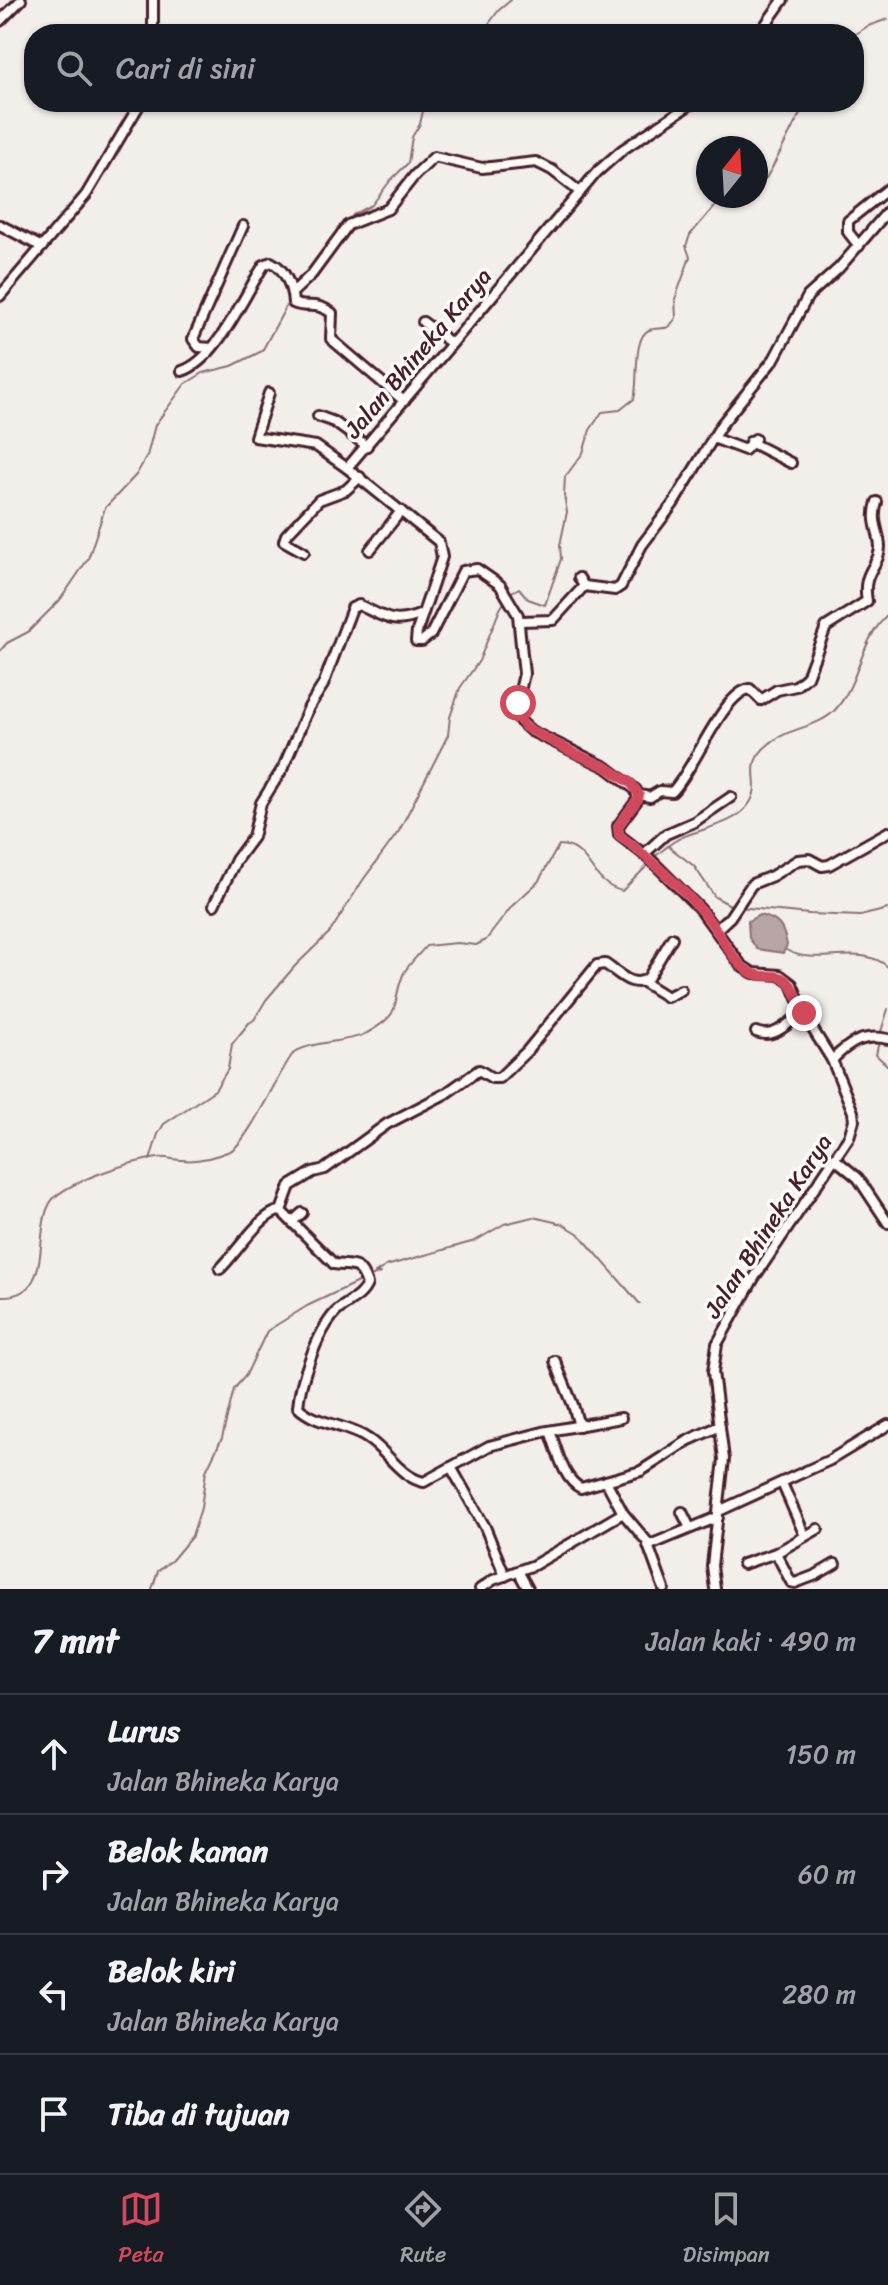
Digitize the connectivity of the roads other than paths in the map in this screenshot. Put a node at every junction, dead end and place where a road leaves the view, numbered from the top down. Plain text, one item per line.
1 (21, 0) edge
2 (153, 0) edge
3 (783, 0) edge
4 (0, 21) edge
5 (153, 24) edge
6 (766, 24) edge
7 (135, 112) edge
8 (679, 112) edge
9 (888, 189) edge
10 (580, 192) junction
11 (888, 211) edge
12 (0, 225) edge
13 (243, 226) dead end
14 (859, 246) junction
15 (42, 247) junction
16 (293, 292) junction
17 (0, 296) edge
18 (423, 322) dead end
19 (451, 343) junction
20 (211, 348) junction
21 (182, 371) dead end
22 (269, 393) dead end
23 (404, 401) junction
24 (318, 416) dead end
25 (713, 438) junction
26 (367, 446) junction
27 (791, 463) dead end
28 (347, 468) junction
29 (360, 477) junction
30 (877, 502) dead end
31 (401, 511) junction
32 (370, 550) dead end
33 (304, 552) dead end
34 (422, 614) junction
35 (520, 621) junction
36 (639, 795) junction
37 (731, 797) dead end
38 (888, 832) edge
39 (644, 854) junction
40 (214, 905) dead end
41 (716, 930) junction
42 (672, 938) dead end
43 (643, 982) junction
44 (681, 990) dead end
45 (804, 1013) junction
46 (756, 1032) dead end
47 (888, 1039) edge
48 (832, 1060) junction
49 (834, 1158) junction
50 (281, 1211) junction
51 (302, 1213) dead end
52 (292, 1222) junction
53 (888, 1223) edge
54 (220, 1269) dead end
55 (555, 1361) dead end
56 (621, 1418) dead end
57 (888, 1425) edge
58 (579, 1426) junction
59 (720, 1426) junction
60 (550, 1431) junction
61 (451, 1467) junction
62 (606, 1481) junction
63 (782, 1483) junction
64 (682, 1512) dead end
65 (623, 1513) junction
66 (719, 1514) junction
67 (690, 1528) junction
68 (818, 1529) dead end
69 (805, 1536) junction
70 (648, 1545) junction
71 (776, 1553) junction
72 (743, 1564) dead end
73 (835, 1564) dead end
74 (518, 1571) junction
75 (505, 1576) junction
76 (480, 1589) edge
77 (528, 1589) edge
78 (664, 1589) edge
79 (715, 1589) edge

1 - 4 street
2 - 5 street
3 - 6 street
7 - 15 street
8 - 10 street, Jalan Bhineka Karya
9 - 14 street
10 - 16 street
10 - 19 street, Jalan Bhineka Karya
11 - 14 street
12 - 15 street
13 - 20 street
14 - 25 street
15 - 17 street
16 - 20 street
16 - 23 street
18 - 19 street
19 - 23 street, Jalan Bhineka Karya
20 - 21 street
22 - 28 street
23 - 26 street, Jalan Bhineka Karya
24 - 26 street
25 - 27 street
25 - 35 street
26 - 28 street, Jalan Bhineka Karya
28 - 29 street, Jalan Bhineka Karya
29 - 31 street, Jalan Bhineka Karya
29 - 33 street
30 - 36 street
31 - 32 street
31 - 34 street, Jalan Bhineka Karya
34 - 35 street
34 - 40 street
35 - 36 street
36 - 39 street, Jalan Bhineka Karya
37 - 39 street
38 - 41 street
39 - 41 street, Jalan Bhineka Karya
41 - 45 street, Jalan Bhineka Karya
42 - 43 street
43 - 44 street
43 - 50 street
45 - 46 street
45 - 48 street, Jalan Bhineka Karya
47 - 48 street
48 - 49 street, Jalan Bhineka Karya
49 - 53 street
49 - 59 street, Jalan Bhineka Karya
50 - 52 street
50 - 54 street
51 - 52 street
52 - 61 street
55 - 58 street
56 - 58 street
57 - 63 street
58 - 60 street
59 - 62 street
59 - 66 street, Jalan Bhineka Karya
60 - 61 street
60 - 62 street
61 - 75 street
62 - 65 street
63 - 66 street
63 - 69 street
64 - 67 street
65 - 70 street
65 - 74 street
66 - 67 street
66 - 79 street, Jalan Bhineka Karya
67 - 70 street
68 - 69 street
69 - 71 street
70 - 78 street
71 - 72 street
71 - 73 street
74 - 75 street
74 - 77 street
75 - 76 street

